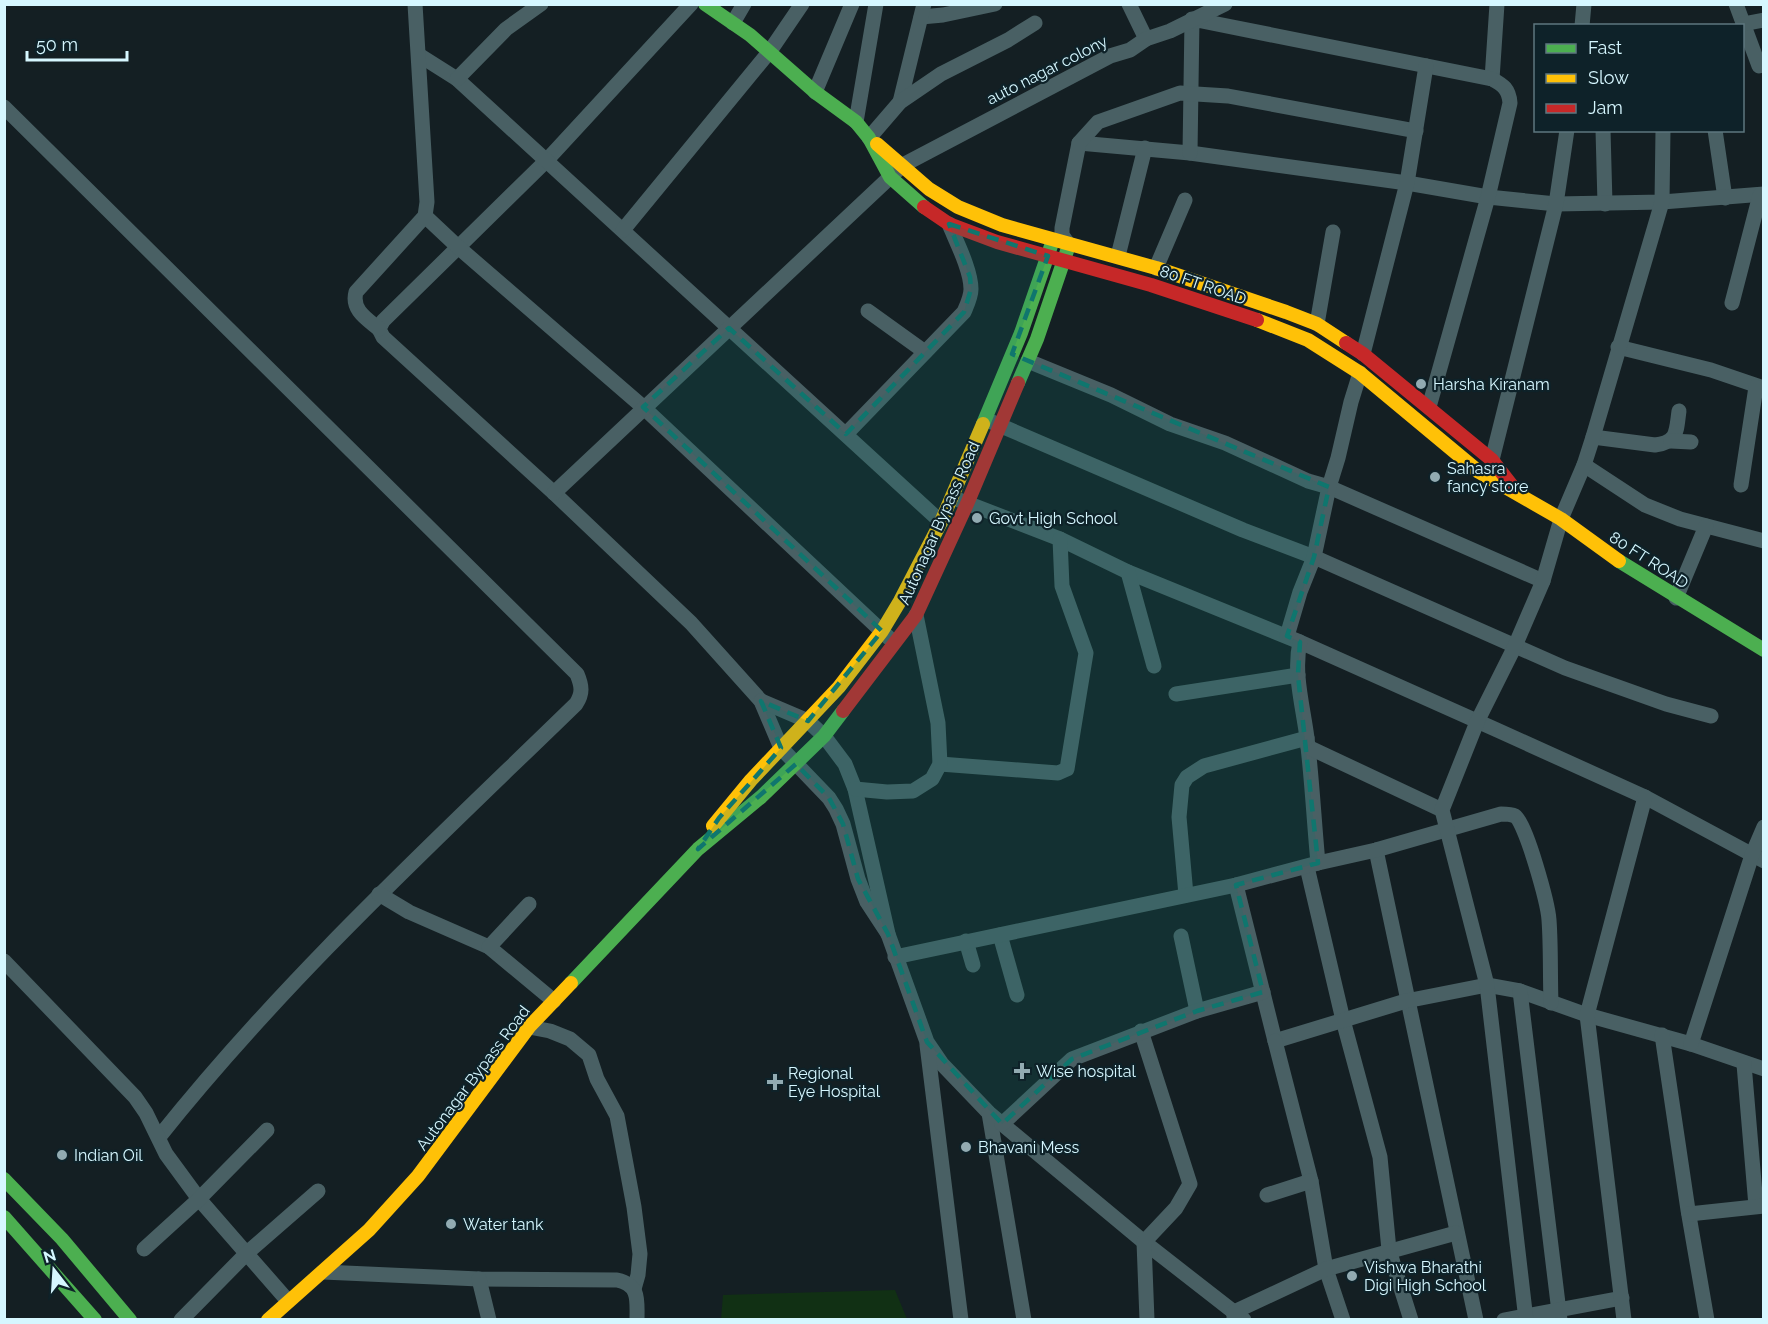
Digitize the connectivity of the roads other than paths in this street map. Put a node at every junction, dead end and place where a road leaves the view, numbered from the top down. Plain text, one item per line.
1 (415, 4) edge
2 (541, 4) edge
3 (691, 4) edge
4 (705, 4) edge
5 (744, 4) edge
6 (802, 4) edge
7 (852, 4) edge
8 (876, 4) edge
9 (995, 4) edge
10 (1129, 4) edge
11 (1225, 4) edge
12 (1497, 4) edge
13 (1736, 4) edge
14 (1585, 5) edge
15 (922, 11) edge
16 (1192, 19) junction
17 (1764, 20) edge
18 (733, 23) junction
19 (1035, 23) dead end
20 (1582, 24) edge
21 (1743, 24) joint
22 (1146, 39) junction
23 (1746, 40) edge
24 (770, 51) junction
25 (419, 55) junction
26 (1426, 66) junction
27 (1759, 66) dead end
28 (456, 79) junction
29 (1492, 79) junction
30 (815, 92) junction
31 (1190, 93) junction
32 (900, 102) junction
33 (4, 107) edge
34 (856, 122) junction
35 (1416, 131) junction
36 (1567, 132) edge
37 (1603, 132) edge
38 (1663, 132) edge
39 (1715, 132) edge
40 (869, 138) junction
41 (1079, 143) junction
42 (1145, 148) junction
43 (1190, 153) junction
44 (546, 162) junction
45 (903, 165) junction
46 (890, 177) junction
47 (1407, 183) junction
48 (1762, 194) edge
49 (1488, 197) junction
50 (1725, 198) junction
51 (1185, 200) dead end
52 (1662, 202) junction
53 (1556, 204) junction
54 (1605, 204) junction
55 (425, 216) junction
56 (949, 224) junction
57 (623, 230) junction
58 (1333, 232) dead end
59 (1053, 240) junction
60 (1069, 245) junction
61 (458, 247) junction
62 (1048, 256) junction
63 (1118, 256) junction
64 (1064, 262) junction
65 (1156, 268) junction
66 (1732, 303) dead end
67 (868, 311) dead end
68 (1317, 324) junction
69 (729, 328) junction
70 (379, 329) junction
71 (1618, 347) junction
72 (925, 352) junction
73 (1363, 354) junction
74 (1028, 361) junction
75 (1360, 373) junction
76 (1760, 388) edge
77 (643, 407) junction
78 (1429, 407) junction
79 (1679, 411) dead end
80 (984, 418) junction
81 (1001, 425) junction
82 (846, 434) junction
83 (1593, 437) junction
84 (1671, 441) junction
85 (1691, 442) dead end
86 (1492, 460) junction
87 (1584, 465) junction
88 (1741, 485) dead end
89 (1329, 487) junction
90 (554, 493) junction
91 (1519, 494) junction
92 (951, 497) junction
93 (968, 504) junction
94 (1561, 519) junction
95 (941, 522) junction
96 (1706, 526) junction
97 (1060, 539) junction
98 (1764, 541) edge
99 (1314, 557) junction
100 (1128, 572) junction
101 (1543, 581) junction
102 (1676, 598) junction
103 (916, 615) junction
104 (882, 631) junction
105 (1294, 639) junction
106 (895, 644) junction
107 (1515, 646) junction
108 (1764, 650) edge
109 (1154, 666) dead end
110 (1298, 675) junction
111 (1176, 694) dead end
112 (761, 701) junction
113 (1711, 716) dead end
114 (808, 721) junction
115 (1477, 722) junction
116 (824, 736) junction
117 (1308, 743) junction
118 (781, 748) junction
119 (796, 764) junction
120 (940, 764) junction
121 (855, 789) junction
122 (1645, 796) junction
123 (1442, 810) junction
124 (1764, 827) edge
125 (1447, 828) junction
126 (698, 849) junction
127 (1376, 850) junction
128 (1758, 858) edge
129 (1313, 865) junction
130 (1236, 885) junction
131 (379, 894) junction
132 (1185, 896) junction
133 (528, 904) dead end
134 (888, 934) junction
135 (1000, 934) junction
136 (1180, 936) dead end
137 (966, 941) junction
138 (489, 947) junction
139 (895, 957) junction
140 (4, 961) edge
141 (973, 965) dead end
142 (1488, 985) junction
143 (1520, 991) junction
144 (1263, 992) junction
145 (1017, 995) dead end
146 (554, 1001) junction
147 (1406, 1001) junction
148 (1551, 1003) junction
149 (1197, 1011) junction
150 (1587, 1015) junction
151 (1343, 1020) junction
152 (529, 1027) junction
153 (1141, 1031) junction
154 (1662, 1035) junction
155 (1275, 1041) junction
156 (927, 1042) junction
157 (1691, 1044) junction
158 (1744, 1064) junction
159 (1764, 1069) edge
160 (989, 1113) junction
161 (1002, 1124) junction
162 (267, 1130) dead end
163 (159, 1137) junction
164 (4, 1179) edge
165 (1311, 1181) junction
166 (318, 1191) dead end
167 (1267, 1195) dead end
168 (199, 1199) junction
169 (1760, 1206) edge
170 (1689, 1214) junction
171 (4, 1217) edge
172 (1456, 1233) junction
173 (1144, 1242) junction
174 (144, 1249) dead end
175 (1389, 1250) junction
176 (247, 1253) junction
177 (1326, 1269) junction
178 (323, 1272) junction
179 (479, 1279) junction
180 (634, 1289) junction
181 (1622, 1298) junction
182 (288, 1301) junction
183 (1559, 1314) edge
184 (1237, 1317) edge
185 (1526, 1317) edge
186 (269, 1319) edge
187 (95, 1320) edge
188 (130, 1320) edge
189 (181, 1320) edge
190 (489, 1320) edge
191 (637, 1320) edge
192 (962, 1320) edge
193 (1024, 1320) edge
194 (1148, 1320) edge
195 (1343, 1320) edge
196 (1411, 1320) edge
197 (1476, 1320) edge
198 (1504, 1320) edge
199 (1624, 1320) edge
200 (1707, 1320) edge

1 - 25 street
2 - 28 street
3 - 44 street
4 - 18 main road, 80 FT ROAD
5 - 18 street
6 - 24 street
7 - 30 street
8 - 34 street
9 - 15 street
10 - 22 street
11 - 16 street, auto nagar colony
12 - 29 street
13 - 21 street
14 - 20 street
15 - 32 street
16 - 22 street, auto nagar colony
16 - 26 street
16 - 31 street
17 - 21 street
18 - 24 main road, 80 FT ROAD
19 - 32 street
22 - 45 street, auto nagar colony
23 - 27 street
24 - 30 main road, 80 FT ROAD
24 - 57 street
25 - 28 street
25 - 55 street
26 - 29 street
26 - 35 street
28 - 44 street
29 - 49 street
30 - 34 main road, 80 FT ROAD
31 - 35 street
31 - 41 street
31 - 43 street
32 - 40 street
33 - 131 street
34 - 40 main road, 80 FT ROAD
35 - 47 street
36 - 53 street
37 - 54 street
38 - 52 street
39 - 50 street
40 - 45 main road, 80 FT ROAD
40 - 46 main road, 80 FT ROAD
41 - 42 street
41 - 60 street
42 - 43 street
42 - 63 street
43 - 47 street
44 - 57 street
44 - 61 street
45 - 46 street, auto nagar colony
45 - 59 main road, 80 FT ROAD
46 - 56 main road, 80 FT ROAD
46 - 69 street, auto nagar colony
47 - 49 street
47 - 73 street
48 - 50 street
48 - 66 street
49 - 53 street
49 - 78 street
50 - 52 street
51 - 65 street
52 - 54 street
52 - 71 street
53 - 54 street
53 - 86 street
55 - 61 street
55 - 70 street
56 - 62 main road, 80 FT ROAD
56 - 72 street
57 - 69 street
58 - 68 street
59 - 60 main road, 80 FT ROAD
59 - 62 main road, Autonagar Bypass Road
60 - 63 main road, 80 FT ROAD
60 - 64 main road, Autonagar Bypass Road
61 - 70 street
61 - 77 street
62 - 64 main road, 80 FT ROAD
62 - 80 main road, Autonagar Bypass Road
63 - 65 main road, 80 FT ROAD
64 - 74 main road, Autonagar Bypass Road
64 - 75 main road, 80 FT ROAD
65 - 68 main road, 80 FT ROAD
67 - 72 street
68 - 73 main road, 80 FT ROAD
69 - 77 street, auto nagar colony
69 - 82 street
70 - 90 street
71 - 76 street
71 - 83 street
72 - 82 street
73 - 78 main road, 80 FT ROAD
74 - 81 main road, Autonagar Bypass Road
74 - 89 street
75 - 89 street
75 - 91 main road, 80 FT ROAD
76 - 88 street
77 - 90 street, auto nagar colony
77 - 104 street
78 - 86 main road, 80 FT ROAD
79 - 84 street
80 - 81 street
80 - 92 main road, Autonagar Bypass Road
81 - 93 main road, Autonagar Bypass Road
81 - 99 street
82 - 95 street
83 - 84 street
83 - 87 street
84 - 85 street
86 - 91 main road, 80 FT ROAD
87 - 94 street
87 - 96 street
89 - 99 street
89 - 101 street
90 - 112 street
91 - 94 main road, 80 FT ROAD
92 - 93 street
92 - 95 main road, Autonagar Bypass Road
93 - 97 street
93 - 103 main road, Autonagar Bypass Road
94 - 101 street
94 - 102 main road, 80 FT ROAD
95 - 104 main road, Autonagar Bypass Road
96 - 98 street
96 - 102 street
97 - 100 street
97 - 120 street
99 - 105 street
99 - 107 street
100 - 105 street
100 - 109 street
101 - 107 street
102 - 108 main road, 80 FT ROAD
103 - 106 main road, Autonagar Bypass Road
103 - 120 street
104 - 106 street
104 - 114 main road, Autonagar Bypass Road
105 - 110 street
105 - 115 street
106 - 116 main road, Autonagar Bypass Road
107 - 113 street
107 - 115 street
110 - 111 street
110 - 117 street
112 - 114 street
112 - 118 street
114 - 116 street
114 - 118 main road, Autonagar Bypass Road
115 - 122 street
115 - 123 street
116 - 119 main road, Autonagar Bypass Road
116 - 121 street
117 - 123 street
117 - 129 street
117 - 132 street
118 - 119 street
118 - 126 main road, Autonagar Bypass Road
119 - 126 main road, Autonagar Bypass Road
119 - 134 street
120 - 121 street
121 - 134 street
122 - 128 street
122 - 150 street
123 - 125 street
124 - 128 street
125 - 127 street
125 - 142 street
125 - 148 street
126 - 146 main road, Autonagar Bypass Road
127 - 129 street
127 - 147 street
128 - 157 street
129 - 130 street
129 - 151 street
130 - 132 street
130 - 144 street
131 - 138 street
131 - 163 street
132 - 135 street
133 - 138 street
134 - 139 street
135 - 137 street
135 - 145 street
136 - 149 street
137 - 139 street
137 - 141 street
138 - 146 street
139 - 156 street
140 - 163 street
142 - 143 street
142 - 147 street
142 - 185 street
143 - 148 street
143 - 183 street
144 - 149 street
144 - 155 street
146 - 152 main road, Autonagar Bypass Road
147 - 151 street
147 - 172 street
148 - 150 street
149 - 153 street
150 - 154 street
150 - 181 street
151 - 155 street
151 - 175 street
152 - 178 main road, Autonagar Bypass Road
152 - 180 street
153 - 161 street
153 - 173 street
154 - 157 street
154 - 170 street
155 - 165 street
156 - 160 street
156 - 192 street
157 - 158 street
158 - 159 street
158 - 169 street
160 - 161 street
160 - 193 street
161 - 173 street
162 - 168 street
163 - 168 street
164 - 188 main road
165 - 167 street
165 - 177 street
166 - 176 street
168 - 174 street
168 - 176 street
169 - 170 street
170 - 200 street
171 - 187 main road
172 - 175 street
172 - 197 street
173 - 184 street
173 - 194 street
175 - 177 street
175 - 196 street
176 - 182 street
176 - 189 street
177 - 184 street
177 - 195 street
178 - 179 street
178 - 182 main road, Autonagar Bypass Road
179 - 180 street
179 - 190 street
180 - 191 street
181 - 183 street
181 - 199 street
182 - 186 main road, Autonagar Bypass Road
183 - 185 street
185 - 198 street

